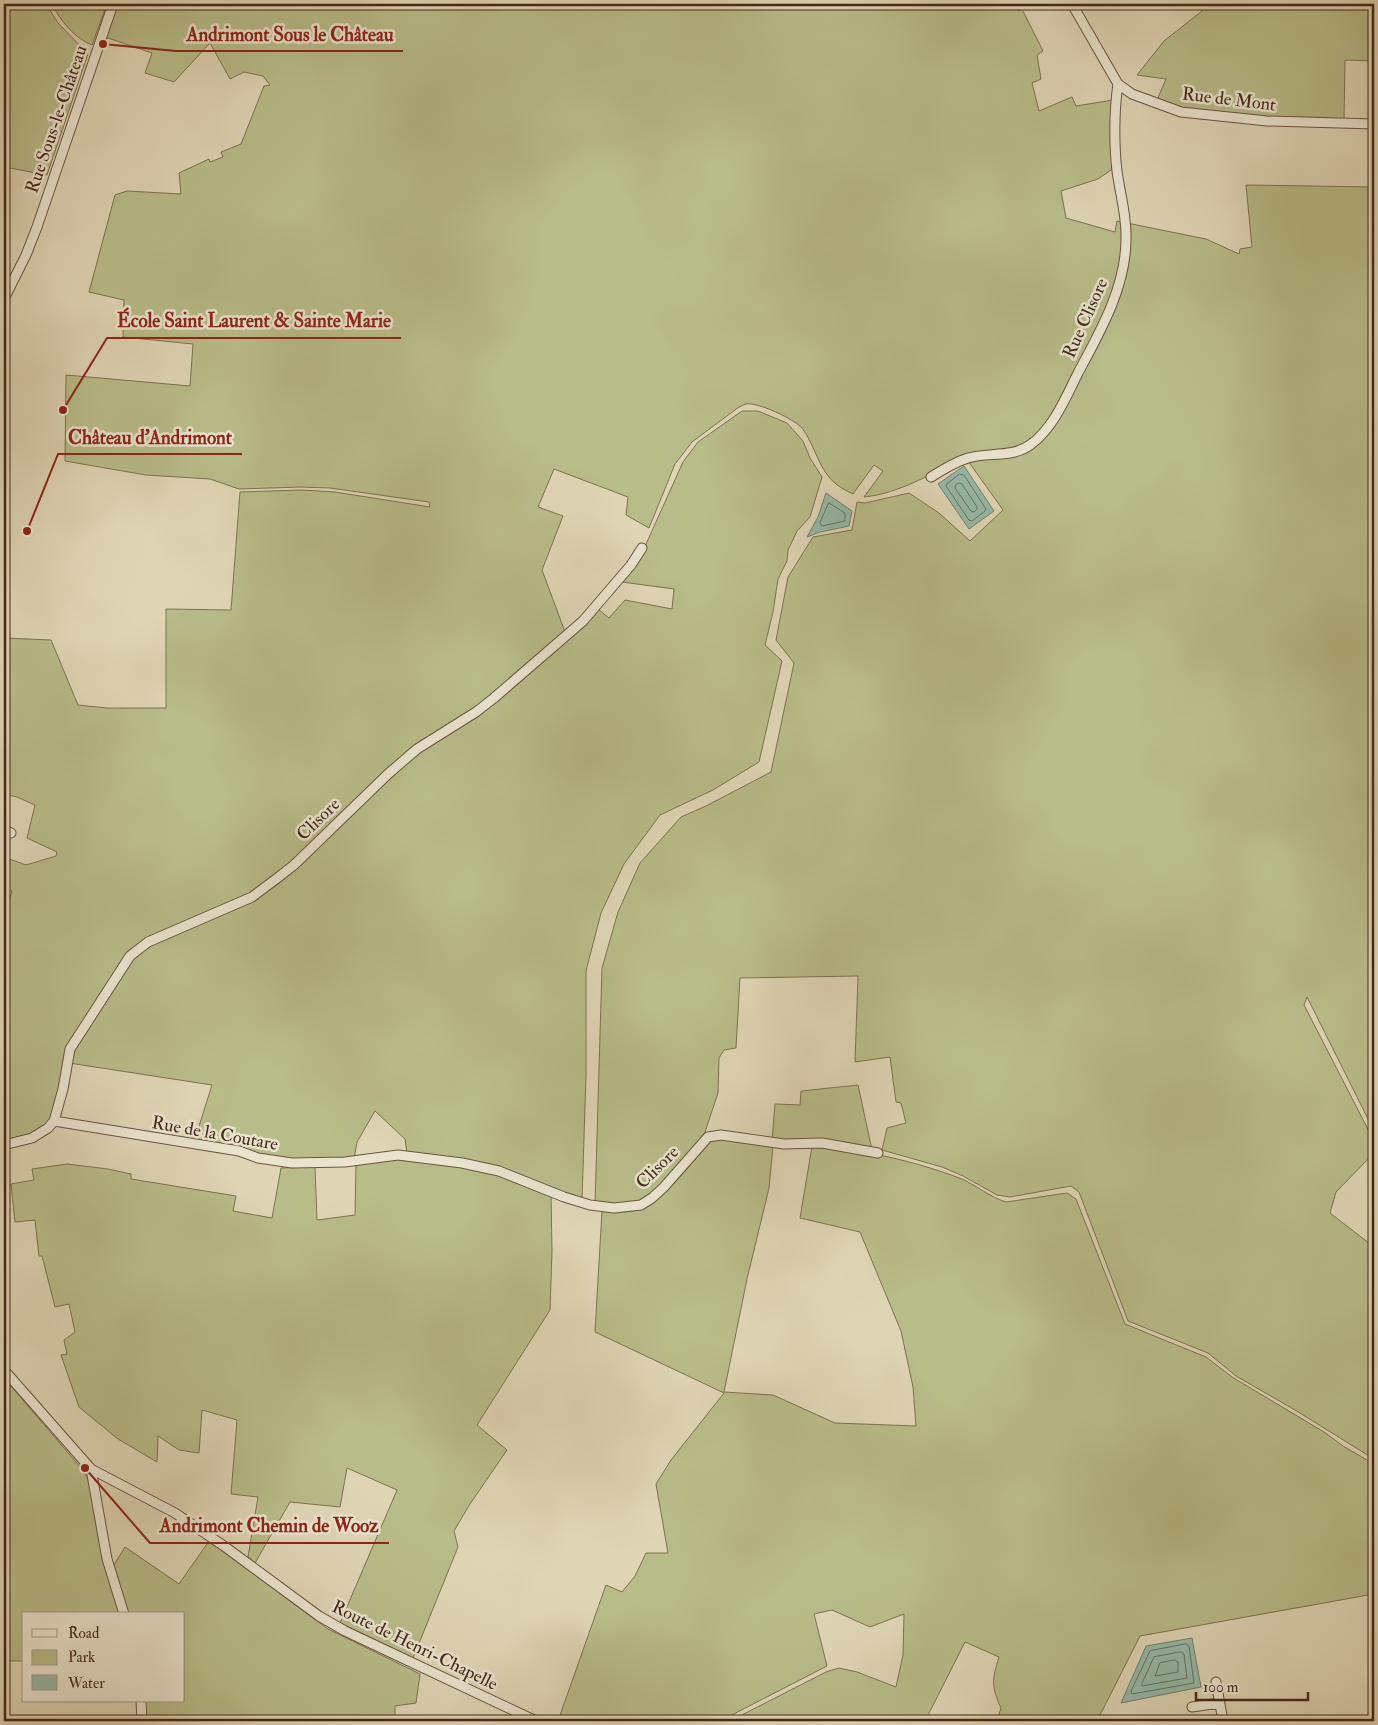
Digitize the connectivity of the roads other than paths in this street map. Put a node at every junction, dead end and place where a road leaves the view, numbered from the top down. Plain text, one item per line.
1 (112, 4) edge
2 (1072, 4) edge
3 (1118, 84) junction
4 (1374, 124) edge
5 (4, 299) edge
6 (931, 477) dead end
7 (642, 548) dead end
8 (54, 1122) junction
9 (4, 1145) edge
10 (878, 1153) dead end
11 (427, 1159) joint
12 (4, 1370) edge
13 (91, 1469) junction
14 (123, 1612) edge
15 (1216, 1682) dead end
16 (141, 1702) edge
17 (1220, 1703) junction
18 (1192, 1707) dead end
19 (142, 1721) edge
20 (536, 1721) edge
21 (1224, 1721) edge

1 - 5 street, Rue Sous-le-Château
2 - 3 street, Rue de Mont
3 - 4 street, Rue de Mont
3 - 6 street, Rue Clisore
7 - 8 street, Clisore
8 - 9 street
8 - 11 street, Rue de la Coutare
10 - 11 street, Clisore
12 - 13 street, Route de Henri-Chapelle
13 - 14 street
13 - 20 street, Route de Henri-Chapelle
15 - 17 street
16 - 19 street
17 - 18 street
17 - 21 street

